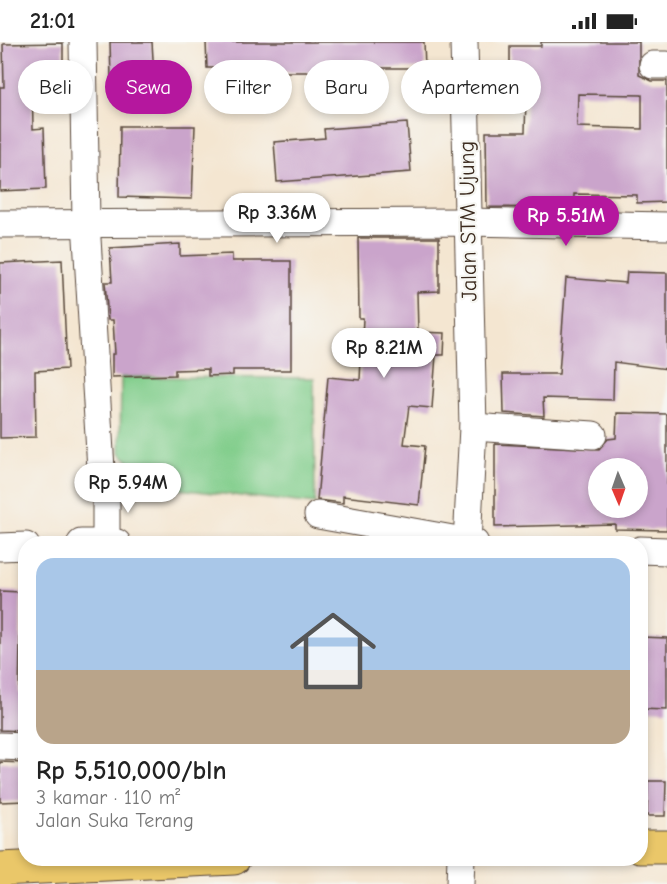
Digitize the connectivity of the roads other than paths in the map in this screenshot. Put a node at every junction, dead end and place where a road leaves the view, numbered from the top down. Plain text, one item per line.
1 (83, 42) edge
2 (464, 42) edge
3 (86, 222) junction
4 (467, 222) junction
5 (0, 224) edge
6 (667, 226) edge
7 (473, 427) junction
8 (593, 435) dead end
9 (318, 515) dead end
10 (102, 536) edge
11 (431, 536) edge
12 (469, 536) edge
13 (18, 546) edge
14 (0, 547) edge
15 (648, 551) edge
16 (667, 552) edge
17 (0, 746) edge
18 (18, 747) edge
19 (648, 847) edge
20 (667, 847) edge
21 (64, 866) edge
22 (461, 866) edge
23 (0, 869) edge
24 (460, 884) edge

1 - 3 street
2 - 4 street, Jalan STM Ujung
3 - 4 street
3 - 5 street
3 - 10 street
4 - 6 street
4 - 7 street, Jalan STM Ujung
7 - 8 street
7 - 12 street, Jalan STM Ujung
9 - 11 street
13 - 14 street
15 - 16 street
17 - 18 street
19 - 20 highway
21 - 23 highway
22 - 24 street

